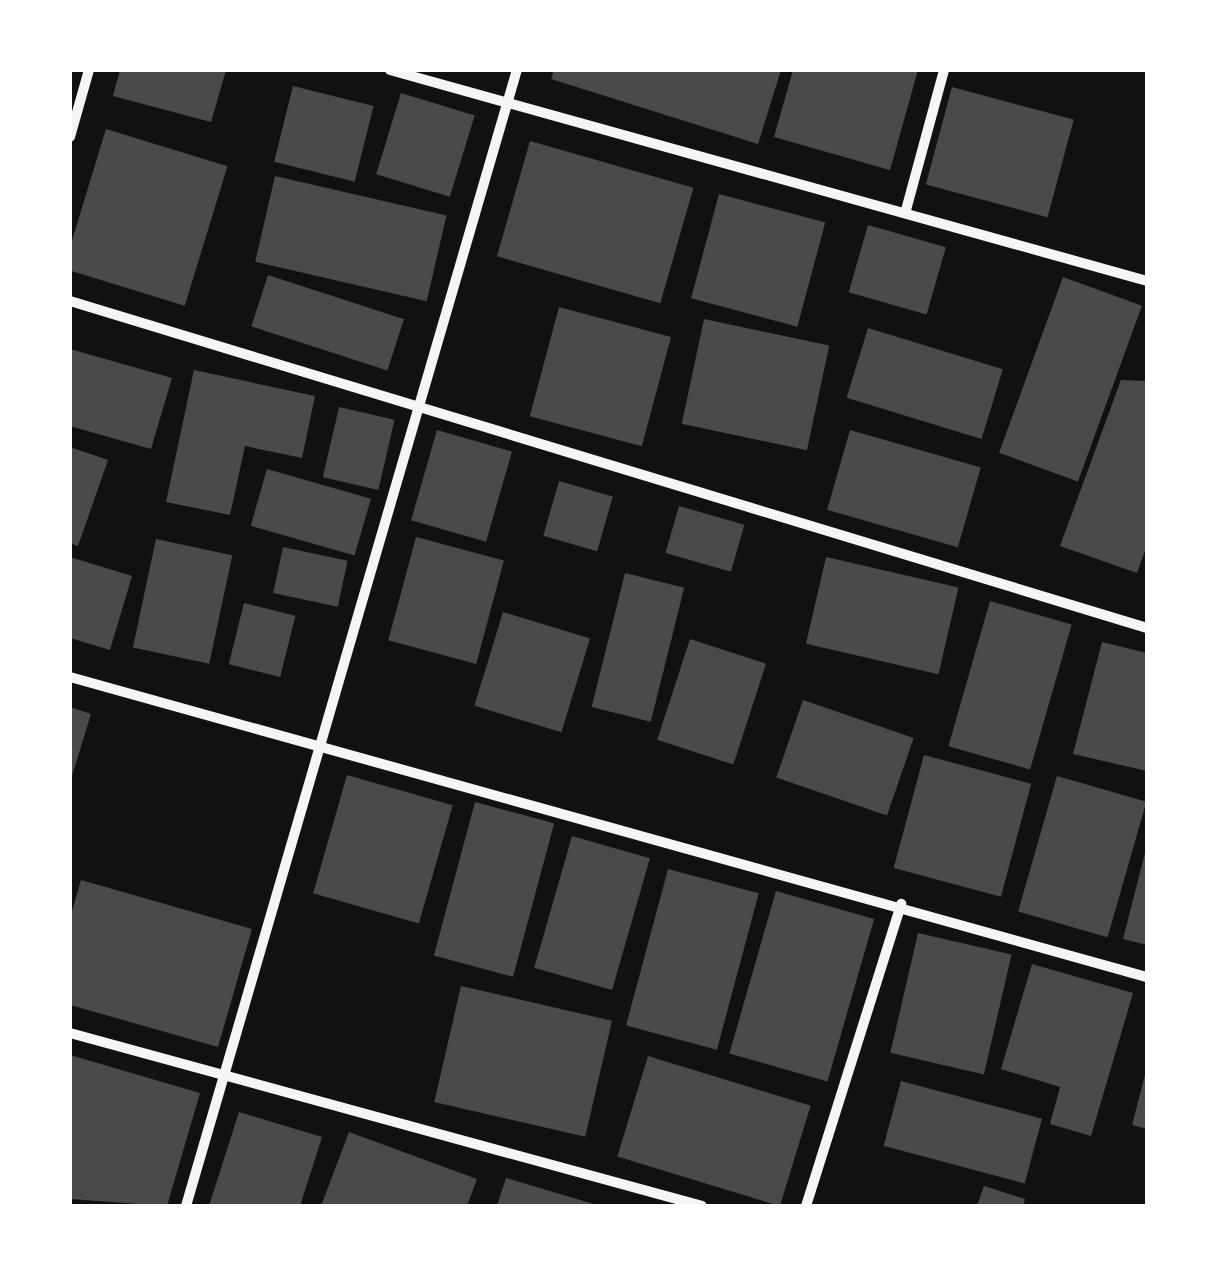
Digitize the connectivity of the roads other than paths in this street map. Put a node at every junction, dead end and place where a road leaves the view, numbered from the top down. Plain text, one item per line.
1 (89, 70) edge
2 (390, 70) edge
3 (516, 70) edge
4 (944, 70) edge
5 (508, 102) junction
6 (70, 136) edge
7 (906, 210) junction
8 (1147, 281) edge
9 (70, 301) edge
10 (415, 409) junction
11 (1147, 628) edge
12 (70, 676) edge
13 (322, 740) junction
14 (902, 904) junction
15 (1147, 977) edge
16 (70, 1033) edge
17 (230, 1078) junction
18 (186, 1206) edge
19 (702, 1206) edge
20 (806, 1206) edge

1 - 6 street
2 - 5 street
3 - 5 street
4 - 7 street
5 - 7 street
5 - 10 street
7 - 8 street
9 - 10 street
10 - 11 street
10 - 13 street
12 - 13 street
13 - 14 street
13 - 17 street
14 - 15 street
14 - 20 street
16 - 17 street
17 - 18 street
17 - 19 street

